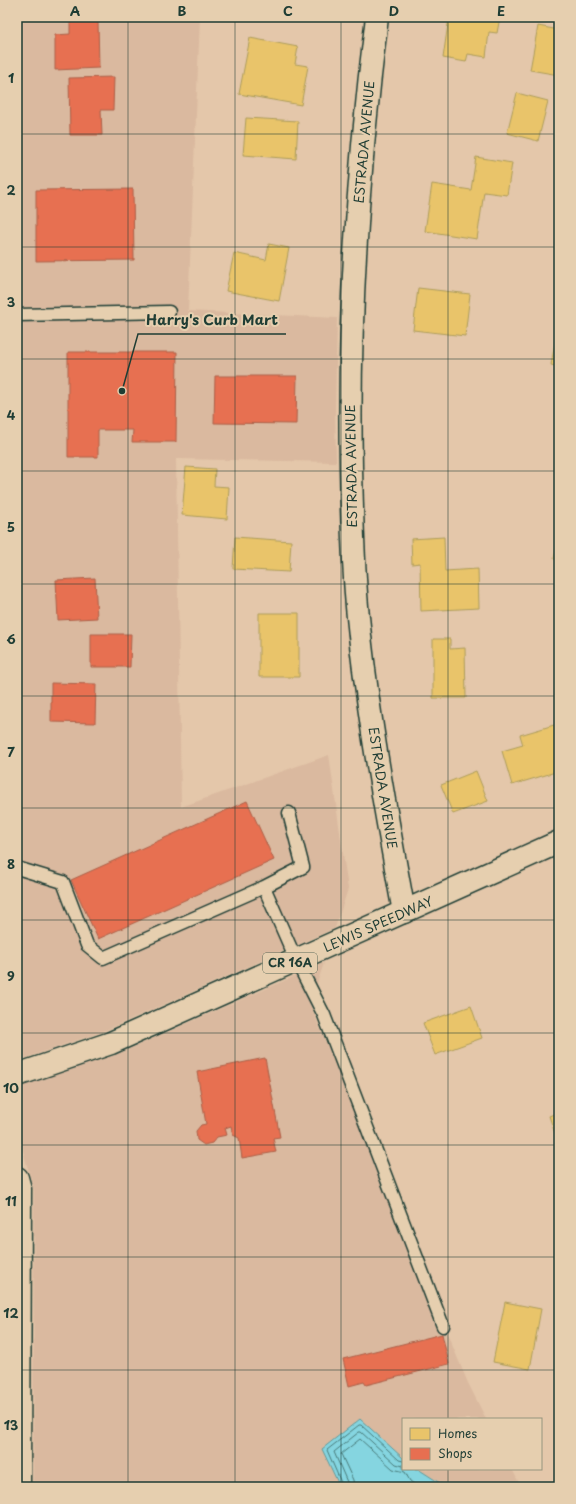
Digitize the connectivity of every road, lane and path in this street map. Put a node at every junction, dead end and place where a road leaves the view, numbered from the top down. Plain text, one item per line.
1 (377, 17) edge
2 (169, 312) dead end
3 (17, 316) edge
4 (289, 813) dead end
5 (559, 842) edge
6 (17, 868) edge
7 (264, 887) junction
8 (404, 912) junction
9 (296, 960) junction
10 (17, 1075) edge
11 (17, 1178) edge
12 (443, 1326) dead end
13 (19, 1487) edge

1 - 8 main road, ESTRADA AVENUE
2 - 3 lane
4 - 7 lane
5 - 8 main road, LEWIS SPEEDWAY / CR 16A
6 - 7 lane
7 - 9 lane
8 - 9 main road, LEWIS SPEEDWAY / CR 16A
9 - 10 main road, LEWIS SPEEDWAY / CR 16A
9 - 12 lane
11 - 13 main road

